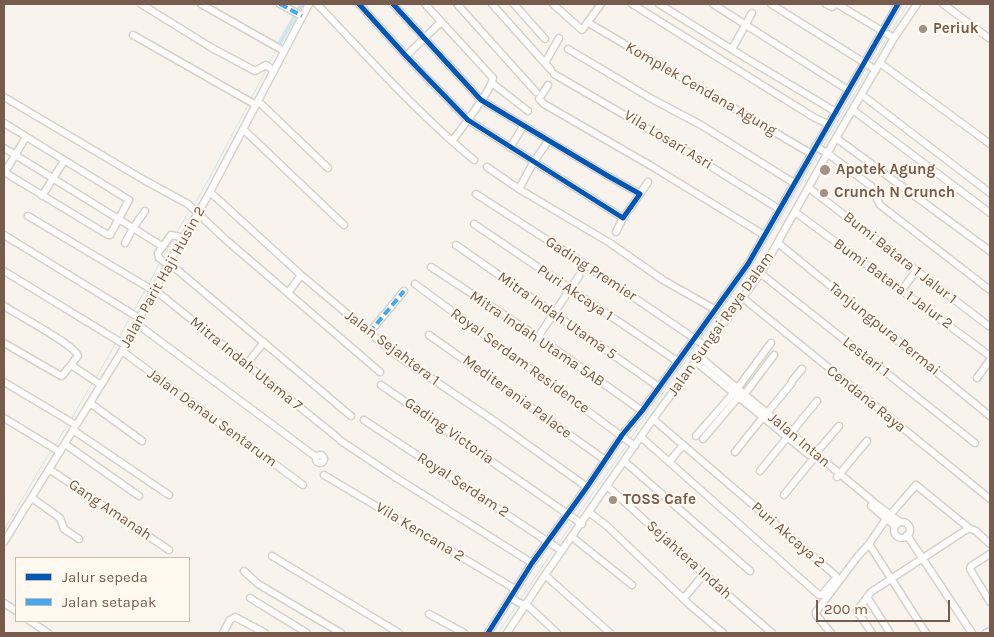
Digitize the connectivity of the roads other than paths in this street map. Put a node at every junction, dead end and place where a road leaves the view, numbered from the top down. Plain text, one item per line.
1 (141, 4) edge
2 (201, 4) edge
3 (280, 4) edge
4 (309, 4) edge
5 (317, 4) edge
6 (359, 4) edge
7 (393, 4) edge
8 (425, 4) edge
9 (457, 4) edge
10 (492, 4) edge
11 (514, 4) edge
12 (553, 4) edge
13 (601, 4) edge
14 (632, 4) edge
15 (659, 4) edge
16 (713, 4) edge
17 (771, 4) edge
18 (826, 4) edge
19 (836, 4) edge
20 (898, 4) edge
21 (917, 4) edge
22 (943, 4) edge
23 (752, 13) dead end
24 (302, 16) junction
25 (441, 22) junction
26 (592, 25) dead end
27 (746, 25) junction
28 (883, 32) junction
29 (134, 35) dead end
30 (893, 37) junction
31 (424, 38) junction
32 (559, 38) dead end
33 (545, 39) dead end
34 (990, 39) edge
35 (283, 49) junction
36 (568, 49) dead end
37 (732, 49) junction
38 (406, 56) junction
39 (545, 63) junction
40 (865, 63) junction
41 (880, 63) junction
42 (558, 67) dead end
43 (273, 70) junction
44 (875, 70) junction
45 (552, 74) junction
46 (492, 83) junction
47 (548, 86) dead end
48 (848, 90) junction
49 (536, 92) dead end
50 (862, 95) junction
51 (4, 97) edge
52 (481, 100) junction
53 (253, 102) junction
54 (853, 110) junction
55 (528, 111) dead end
56 (836, 112) junction
57 (468, 120) junction
58 (4, 123) edge
59 (828, 124) junction
60 (524, 125) junction
61 (244, 129) junction
62 (823, 136) junction
63 (26, 137) junction
64 (549, 140) junction
65 (834, 140) junction
66 (452, 141) junction
67 (990, 144) edge
68 (4, 148) edge
69 (510, 148) junction
70 (822, 150) junction
71 (810, 153) junction
72 (16, 155) junction
73 (474, 160) dead end
74 (64, 161) junction
75 (534, 163) junction
76 (487, 167) dead end
77 (328, 168) dead end
78 (4, 172) edge
79 (54, 178) junction
80 (648, 182) dead end
81 (794, 183) junction
82 (809, 188) junction
83 (519, 189) junction
84 (210, 192) junction
85 (990, 193) edge
86 (476, 194) dead end
87 (640, 194) junction
88 (42, 196) junction
89 (194, 208) junction
90 (779, 209) junction
91 (145, 211) dead end
92 (795, 212) junction
93 (990, 212) edge
94 (28, 216) dead end
95 (623, 218) junction
96 (118, 219) junction
97 (344, 224) dead end
98 (474, 224) dead end
99 (133, 228) junction
100 (616, 232) dead end
101 (4, 235) edge
102 (764, 235) junction
103 (178, 236) junction
104 (125, 243) dead end
105 (778, 243) junction
106 (456, 245) dead end
107 (162, 246) junction
108 (990, 251) edge
109 (165, 262) junction
110 (431, 267) dead end
111 (4, 272) edge
112 (916, 272) junction
113 (760, 273) junction
114 (301, 275) junction
115 (579, 276) dead end
116 (415, 284) dead end
117 (151, 289) junction
118 (570, 290) junction
119 (990, 290) edge
120 (404, 291) dead end
121 (901, 291) junction
122 (288, 293) junction
123 (743, 298) junction
124 (4, 306) edge
125 (716, 310) junction
126 (554, 314) junction
127 (136, 318) junction
128 (990, 327) edge
129 (369, 333) junction
130 (429, 334) dead end
131 (538, 338) junction
132 (695, 338) junction
133 (264, 342) junction
134 (4, 343) edge
135 (770, 343) dead end
136 (706, 346) junction
137 (123, 348) junction
138 (774, 355) dead end
139 (990, 358) edge
140 (698, 360) junction
141 (677, 361) junction
142 (71, 365) junction
143 (246, 365) junction
144 (802, 369) dead end
145 (380, 372) dead end
146 (977, 378) dead end
147 (4, 382) edge
148 (100, 384) junction
149 (382, 385) dead end
150 (659, 387) junction
151 (739, 393) junction
152 (817, 401) dead end
153 (90, 402) junction
154 (642, 412) junction
155 (765, 415) junction
156 (351, 416) dead end
157 (990, 416) edge
158 (4, 418) edge
159 (653, 419) junction
160 (364, 420) dead end
161 (72, 424) junction
162 (839, 426) dead end
163 (696, 436) dead end
164 (790, 436) junction
165 (623, 437) junction
166 (642, 437) junction
167 (703, 439) dead end
168 (142, 441) dead end
169 (867, 442) dead end
170 (974, 443) dead end
171 (65, 444) junction
172 (634, 445) junction
173 (683, 446) junction
174 (55, 450) junction
175 (735, 452) dead end
176 (814, 456) junction
177 (316, 457) dead end
178 (605, 460) junction
179 (624, 460) junction
180 (669, 462) junction
181 (50, 469) junction
182 (760, 471) dead end
183 (324, 475) dead end
184 (838, 476) junction
185 (303, 485) dead end
186 (608, 486) junction
187 (587, 488) junction
188 (168, 495) dead end
189 (784, 495) dead end
190 (139, 496) dead end
191 (32, 498) junction
192 (990, 500) edge
193 (590, 513) junction
194 (570, 517) junction
195 (888, 517) junction
196 (580, 523) junction
197 (897, 524) junction
198 (969, 528) junction
199 (906, 536) junction
200 (572, 537) junction
201 (79, 539) dead end
202 (4, 542) edge
203 (869, 544) junction
204 (990, 544) edge
205 (556, 547) junction
206 (169, 550) dead end
207 (990, 554) edge
208 (272, 556) dead end
209 (922, 560) junction
210 (532, 564) junction
211 (244, 571) dead end
212 (750, 571) dead end
213 (704, 574) junction
214 (545, 575) junction
215 (892, 579) junction
216 (632, 586) dead end
217 (515, 589) junction
218 (867, 597) junction
219 (250, 598) dead end
220 (684, 598) junction
221 (512, 599) junction
222 (990, 602) edge
223 (4, 603) edge
224 (524, 605) junction
225 (15, 610) edge
226 (429, 614) dead end
227 (32, 622) edge
228 (968, 631) edge
229 (990, 631) edge
230 (48, 633) edge
231 (223, 633) edge
232 (265, 633) edge
233 (307, 633) edge
234 (341, 633) edge
235 (399, 633) edge
236 (464, 633) edge
237 (488, 633) edge
238 (507, 633) edge
239 (557, 633) edge
240 (610, 633) edge
241 (723, 633) edge
242 (772, 633) edge
243 (831, 633) edge
244 (872, 633) edge
245 (890, 633) edge
246 (926, 633) edge
247 (986, 633) edge

1 - 43 street
2 - 35 street
3 - 24 street
4 - 24 street, Jalan Parit Haji Husin 2
5 - 66 street
6 - 38 street
7 - 31 street
8 - 25 street
9 - 49 street
10 - 39 street, Vila Losari Asri
11 - 33 street
12 - 13 street
14 - 59 street
15 - 37 street
16 - 27 street
17 - 40 street
18 - 19 street
19 - 28 street
20 - 28 street
21 - 30 street, Jalan Sungai Raya Dalam
22 - 34 street
23 - 27 street
24 - 35 street, Jalan Parit Haji Husin 2
25 - 31 street
25 - 46 street
26 - 71 street, Komplek Cendana Agung
27 - 37 street
27 - 48 street
28 - 30 street
28 - 40 street
29 - 53 street
30 - 41 street, Jalan Sungai Raya Dalam
31 - 38 street
31 - 52 street
32 - 39 street
35 - 43 street, Jalan Parit Haji Husin 2
36 - 81 street
37 - 56 street
38 - 57 street
39 - 45 street, Vila Losari Asri
40 - 44 street
40 - 48 street
41 - 44 street, Jalan Sungai Raya Dalam
41 - 67 street
42 - 45 street
43 - 53 street, Jalan Parit Haji Husin 2
44 - 50 street, Jalan Sungai Raya Dalam
45 - 90 street, Vila Losari Asri
46 - 52 street
46 - 55 street
47 - 102 street
48 - 56 street
50 - 54 street, Jalan Sungai Raya Dalam
50 - 85 street
51 - 89 street
52 - 57 street
52 - 60 street
53 - 61 street, Jalan Parit Haji Husin 2
53 - 77 street
54 - 65 street, Jalan Sungai Raya Dalam
54 - 93 street
56 - 59 street
57 - 66 street
57 - 69 street
58 - 63 street
59 - 62 street
60 - 64 street
60 - 69 street
61 - 84 street, Jalan Parit Haji Husin 2
61 - 97 street
62 - 65 street
62 - 70 street
63 - 72 street
63 - 74 street
64 - 75 street
64 - 87 street
65 - 70 street, Jalan Sungai Raya Dalam
65 - 108 street
66 - 73 street
68 - 72 street
69 - 75 street
70 - 71 street
70 - 82 street, Jalan Sungai Raya Dalam
70 - 119 street
71 - 81 street
72 - 78 street
72 - 79 street
74 - 79 street
74 - 96 street
75 - 83 street
75 - 95 street
76 - 83 street
78 - 88 street
79 - 88 street
79 - 96 street
80 - 87 street
81 - 90 street
82 - 92 street, Jalan Sungai Raya Dalam
82 - 112 street, Bumi Batara 1 Jalur 1
83 - 125 street
84 - 89 street, Jalan Parit Haji Husin 2
84 - 114 street, Jalan Sejahtera 1
86 - 132 street, Gading Premier
87 - 95 street
88 - 96 street
89 - 103 street, Jalan Parit Haji Husin 2
89 - 122 street
90 - 102 street
91 - 99 street
92 - 105 street, Jalan Sungai Raya Dalam
92 - 121 street, Bumi Batara 1 Jalur 2
94 - 117 street, Mitra Indah Utama 7
95 - 100 street
96 - 99 street
98 - 118 street, Puri Akcaya 1
99 - 104 street
99 - 107 street
101 - 127 street
102 - 125 street
103 - 107 street
103 - 109 street, Jalan Parit Haji Husin 2
105 - 113 street, Jalan Sungai Raya Dalam
105 - 157 street, Tanjungpura Permai
106 - 126 street, Mitra Indah Utama 5
107 - 109 street
109 - 117 street, Jalan Parit Haji Husin 2
109 - 133 street
110 - 131 street, Mitra Indah Utama 5AB
111 - 137 street, Jalan Danau Sentarum
112 - 121 street
112 - 128 street, Bumi Batara 1 Jalur 1
113 - 123 street, Jalan Sungai Raya Dalam
113 - 170 street, Lestari 1
114 - 122 street
114 - 129 street, Jalan Sejahtera 1
115 - 118 street
116 - 165 street, Royal Serdam Residence
117 - 127 street, Jalan Parit Haji Husin 2
117 - 143 street, Mitra Indah Utama 7
118 - 126 street
118 - 141 street, Puri Akcaya 1
120 - 129 street
121 - 139 street, Bumi Batara 1 Jalur 2
122 - 145 street
123 - 136 street, Jalan Sungai Raya Dalam
123 - 192 street, Cendana Raya
124 - 142 street
125 - 132 street
126 - 131 street
126 - 150 street, Mitra Indah Utama 5
127 - 137 street, Jalan Parit Haji Husin 2
127 - 177 street
129 - 187 street, Jalan Sejahtera 1
130 - 178 street, Mediterania Palace
131 - 154 street, Mitra Indah Utama 5AB
132 - 136 street, Gading Premier
132 - 141 street
133 - 143 street
133 - 156 street
134 - 142 street
135 - 151 street
136 - 140 street, Jalan Sungai Raya Dalam
137 - 148 street, Jalan Parit Haji Husin 2
137 - 185 street, Jalan Danau Sentarum
138 - 151 street
139 - 146 street
140 - 151 street
140 - 159 street, Jalan Sungai Raya Dalam
141 - 150 street
142 - 148 street
143 - 210 street, Mitra Indah Utama 7
144 - 155 street
147 - 161 street
148 - 153 street, Jalan Parit Haji Husin 2
149 - 194 street, Gading Victoria
150 - 154 street
151 - 155 street
151 - 163 street
151 - 167 street
152 - 164 street
153 - 161 street, Jalan Parit Haji Husin 2
153 - 168 street
154 - 165 street
155 - 164 street
155 - 175 street
158 - 174 street
159 - 166 street, Jalan Sungai Raya Dalam
159 - 173 street, Puri Akcaya 2
160 - 205 street, Royal Serdam 2
161 - 171 street, Jalan Parit Haji Husin 2
161 - 188 street
162 - 176 street
164 - 176 street
164 - 182 street
165 - 172 street, Royal Serdam Residence
165 - 178 street
166 - 172 street, Jalan Sungai Raya Dalam
166 - 180 street, Puri Akcaya 2
169 - 184 street
171 - 174 street, Jalan Parit Haji Husin 2
171 - 190 street
172 - 179 street, Jalan Sungai Raya Dalam
173 - 180 street
173 - 180 street, Puri Akcaya 2
174 - 181 street, Jalan Parit Haji Husin 2
176 - 184 street
176 - 189 street
178 - 187 street
179 - 186 street, Jalan Sungai Raya Dalam
179 - 212 street
181 - 191 street, Jalan Parit Haji Husin 2
181 - 206 street, Gang Amanah
183 - 217 street, Vila Kencana 2
184 - 195 street
186 - 193 street, Jalan Sungai Raya Dalam
186 - 213 street, Sejahtera Indah
187 - 194 street
191 - 201 street
191 - 202 street, Jalan Parit Haji Husin 2
193 - 196 street, Jalan Sungai Raya Dalam
193 - 220 street
194 - 196 street
194 - 205 street
195 - 197 street
195 - 198 street
195 - 203 street
196 - 200 street, Jalan Sungai Raya Dalam
197 - 199 street
197 - 199 street
198 - 204 street
198 - 209 street
199 - 209 street
200 - 205 street, Jalan Sungai Raya Dalam
200 - 216 street
203 - 215 street
203 - 243 street
205 - 210 street
205 - 214 street, Jalan Sungai Raya Dalam
207 - 222 street
208 - 235 street
209 - 215 street
209 - 228 street
210 - 217 street
211 - 234 street
213 - 220 street
213 - 242 street, Sejahtera Indah
214 - 224 street, Jalan Sungai Raya Dalam
214 - 240 street
215 - 218 street
215 - 246 street
217 - 221 street
218 - 244 street
218 - 245 street
219 - 233 street
220 - 241 street
221 - 224 street
221 - 237 street
223 - 225 street
224 - 238 street, Jalan Sungai Raya Dalam
224 - 239 street
226 - 236 street
227 - 230 street
229 - 247 street
231 - 232 street

